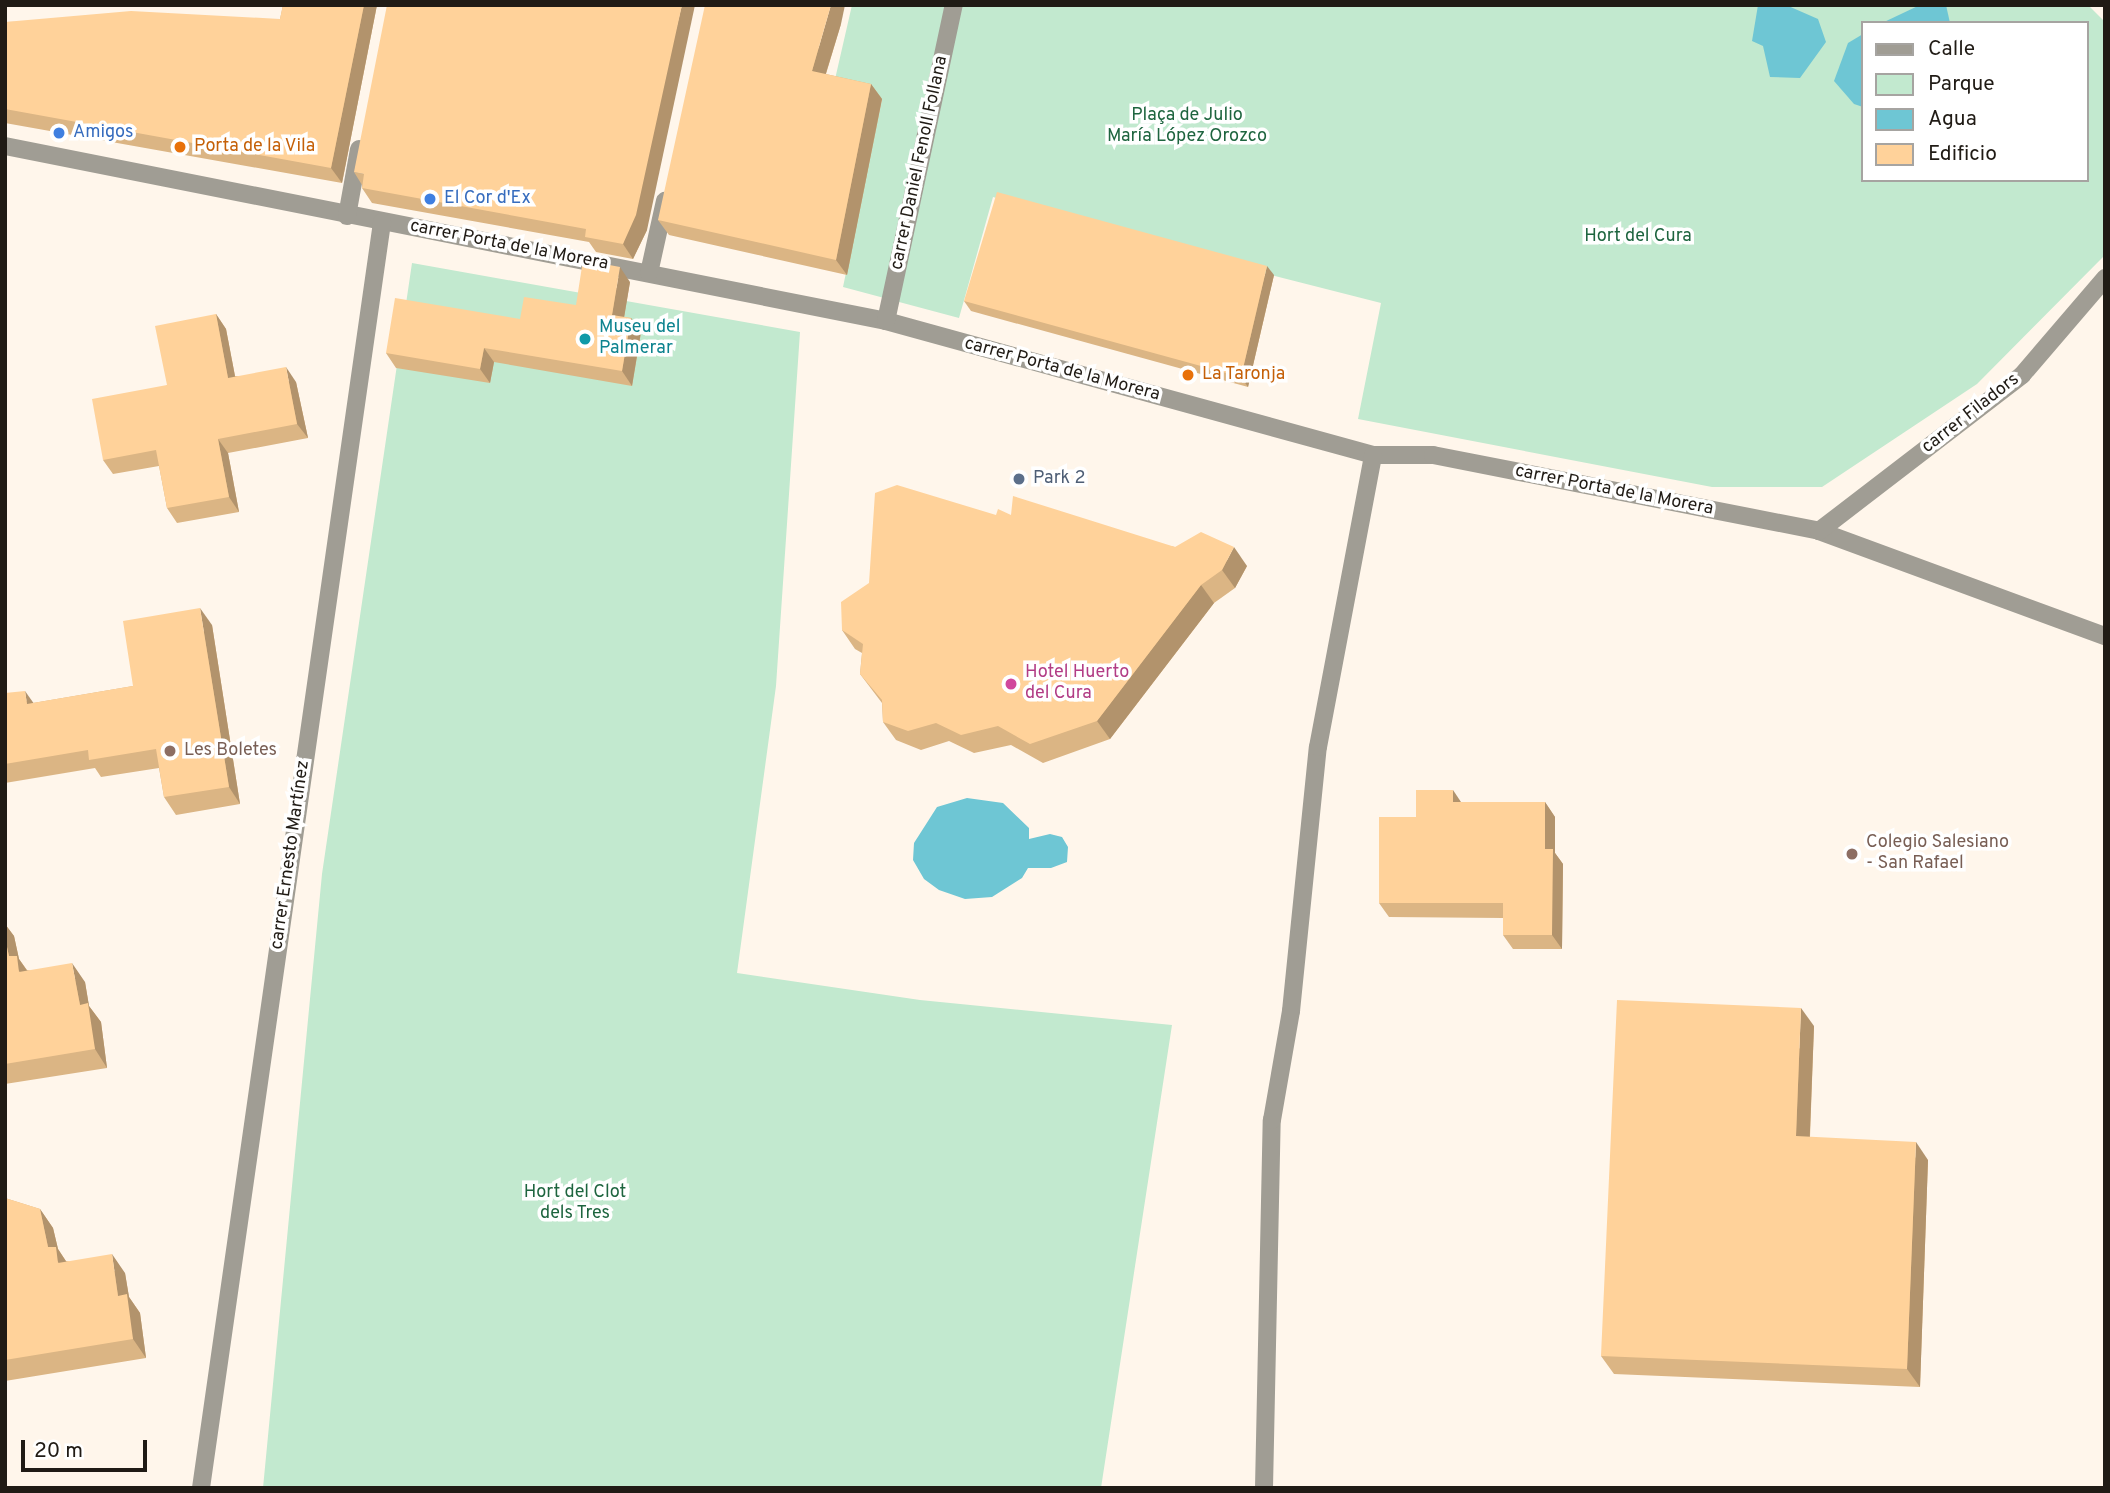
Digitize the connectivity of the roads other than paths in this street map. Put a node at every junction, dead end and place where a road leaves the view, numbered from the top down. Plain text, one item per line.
1 (954, 5) edge
2 (364, 126) edge
3 (5, 146) edge
4 (670, 180) edge
5 (347, 216) junction
6 (382, 222) junction
7 (649, 273) junction
8 (2105, 278) edge
9 (886, 321) junction
10 (1373, 455) junction
11 (1819, 531) junction
12 (2105, 636) edge
13 (201, 1488) edge
14 (1264, 1488) edge

1 - 9 street, carrer Daniel Fenoll Follana
2 - 5 street
3 - 5 street, carrer Porta de la Morera
4 - 7 street
5 - 6 street, carrer Porta de la Morera
6 - 7 street, carrer Porta de la Morera
6 - 13 street, carrer Ernesto Martínez
7 - 9 street, carrer Porta de la Morera
8 - 11 street, carrer Filadors
9 - 10 street, carrer Porta de la Morera
10 - 11 street, carrer Porta de la Morera
10 - 14 street
11 - 12 street, carrer Porta de la Morera

